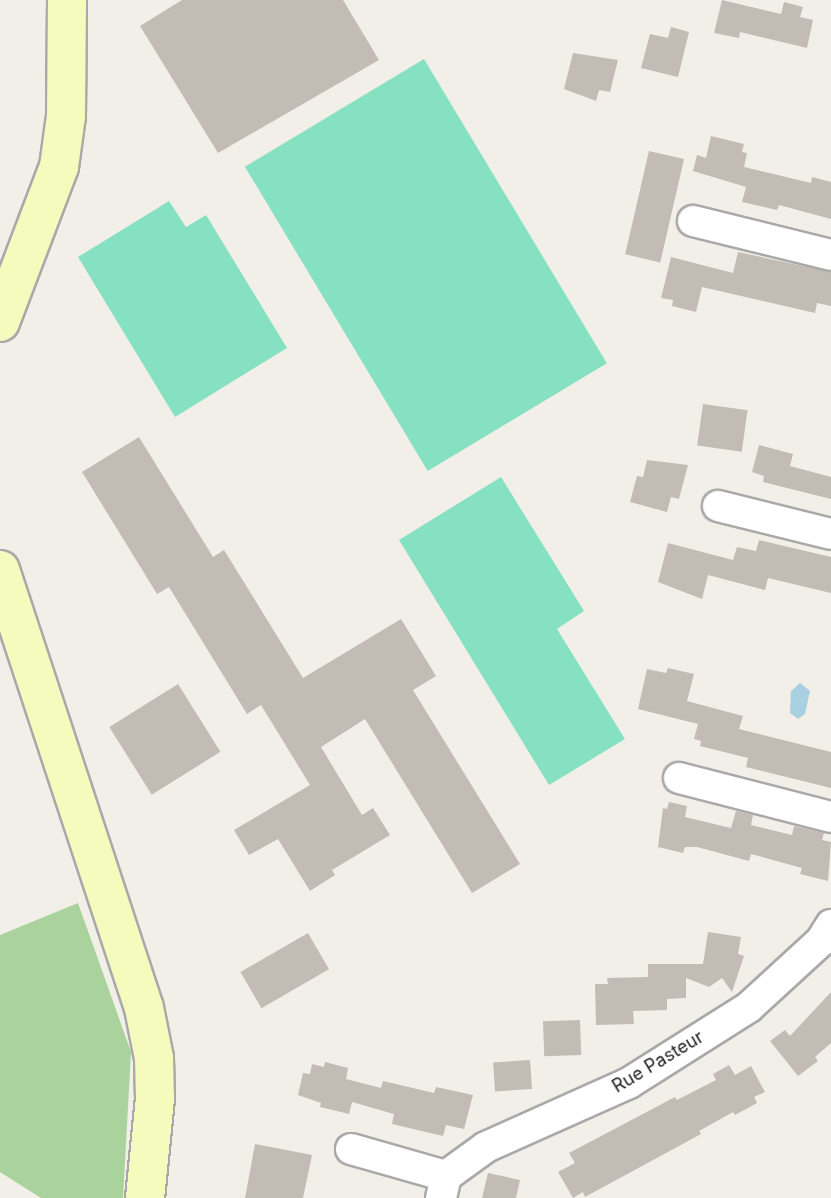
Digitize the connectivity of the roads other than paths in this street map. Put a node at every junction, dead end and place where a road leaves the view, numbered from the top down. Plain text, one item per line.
1 (68, 0) edge
2 (693, 221) dead end
3 (831, 255) edge
4 (0, 322) edge
5 (718, 506) dead end
6 (831, 534) edge
7 (0, 570) edge
8 (679, 778) dead end
9 (831, 817) edge
10 (831, 925) edge
11 (351, 1149) dead end
12 (443, 1187) edge
13 (145, 1198) edge

1 - 4 street
2 - 3 street
5 - 6 street
7 - 13 street
8 - 9 street
10 - 12 street, Rue Pasteur
11 - 12 street

